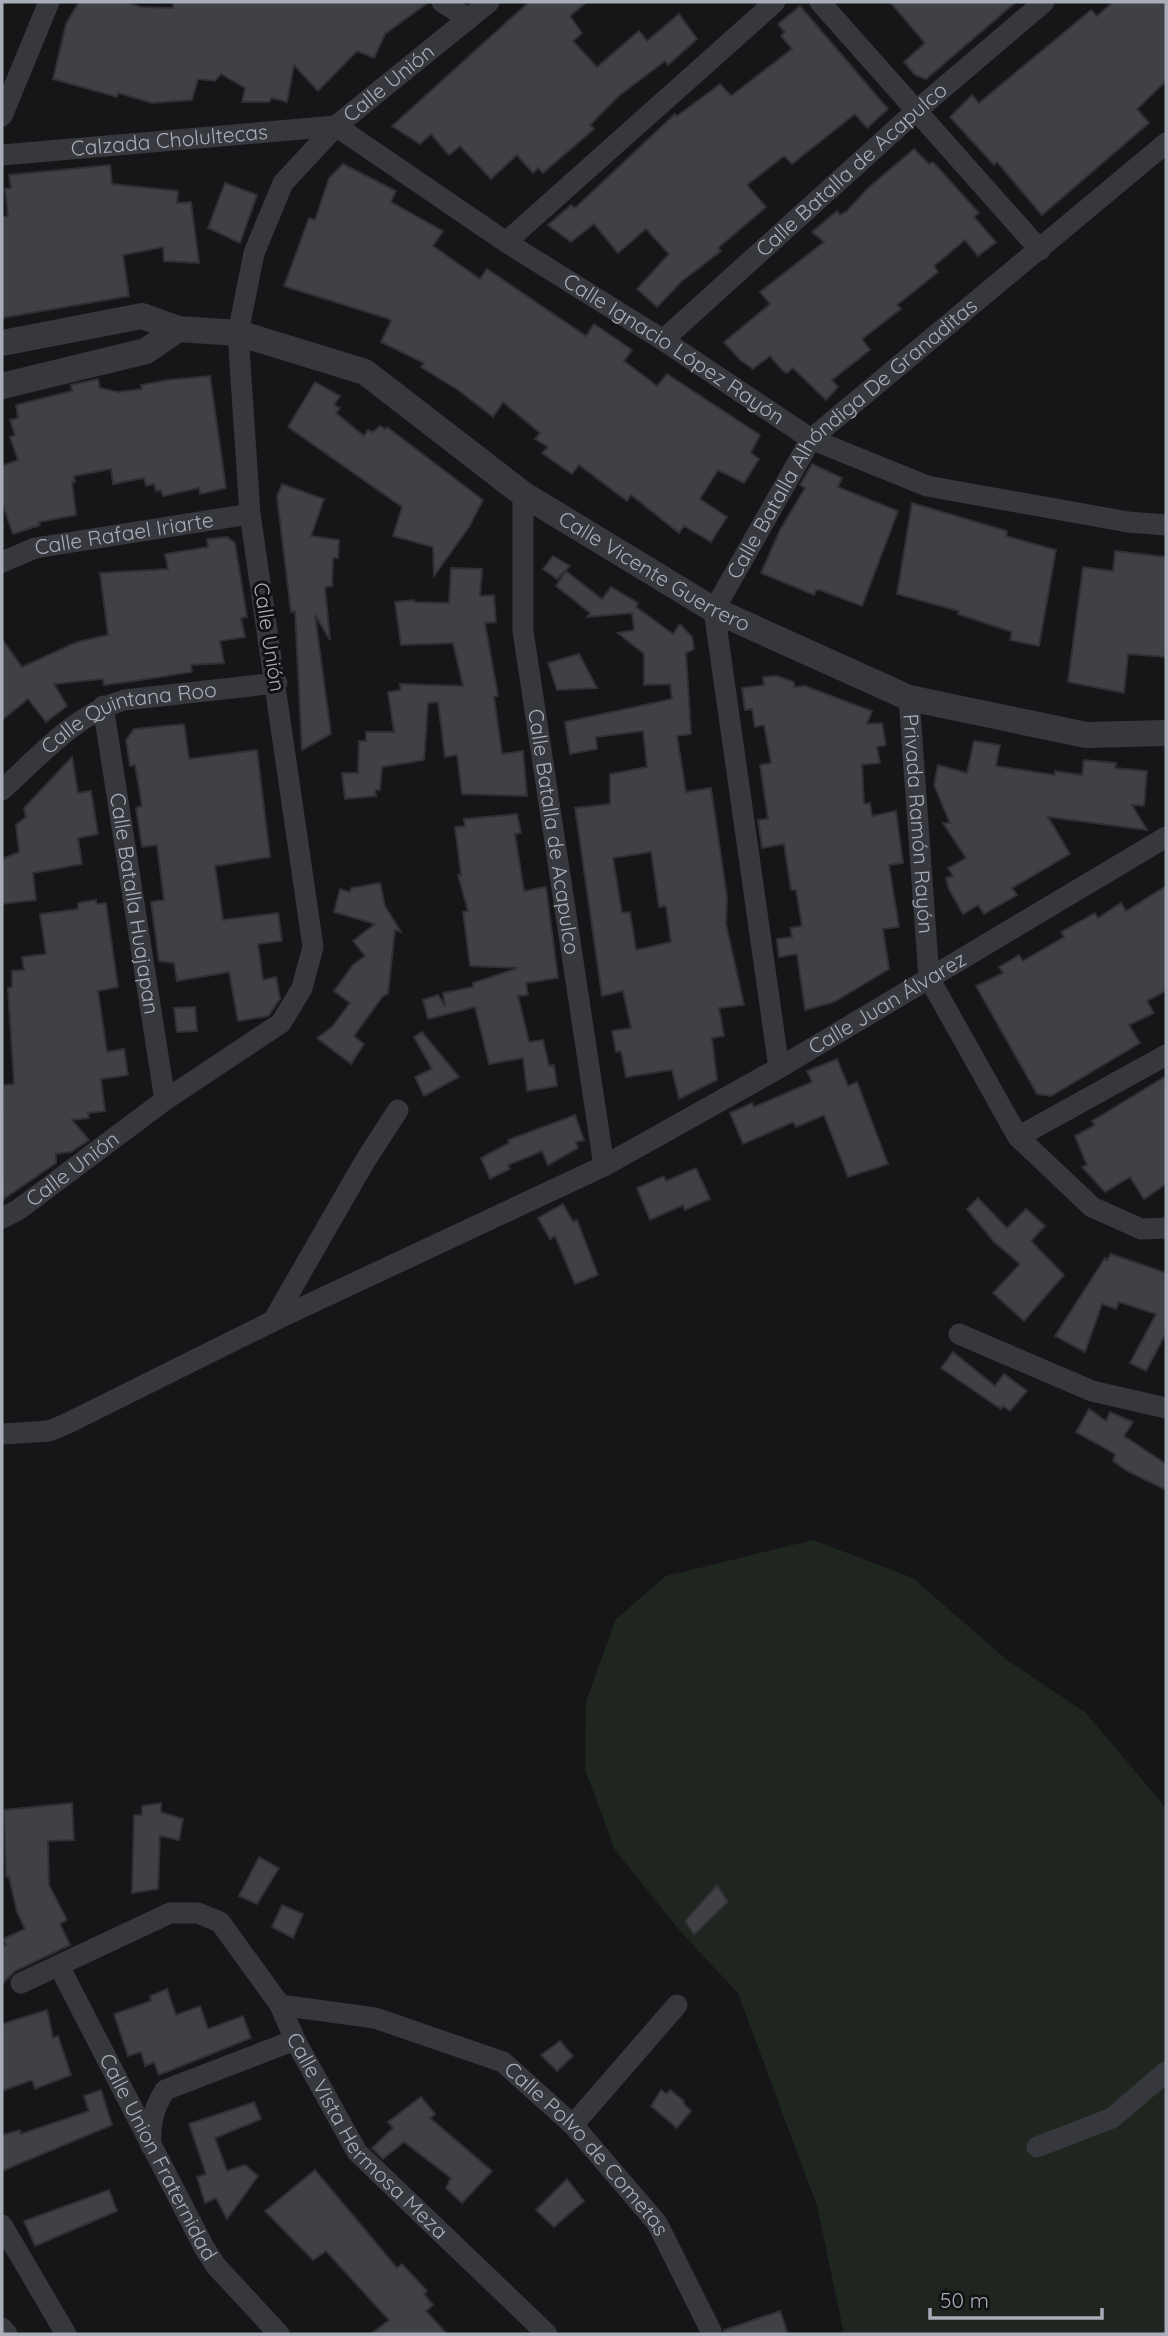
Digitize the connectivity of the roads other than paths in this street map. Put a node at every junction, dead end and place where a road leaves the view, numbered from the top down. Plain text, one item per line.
1 (49, 2) edge
2 (442, 2) edge
3 (489, 2) edge
4 (775, 2) edge
5 (820, 2) edge
6 (1044, 2) edge
7 (470, 19) junction
8 (916, 111) junction
9 (2, 116) edge
10 (336, 126) junction
11 (1166, 144) edge
12 (2, 155) edge
13 (506, 242) junction
14 (1040, 250) junction
15 (178, 329) junction
16 (238, 333) junction
17 (663, 340) junction
18 (2, 343) edge
19 (2, 386) edge
20 (811, 439) junction
21 (523, 494) junction
22 (250, 514) junction
23 (1166, 525) edge
24 (2, 562) edge
25 (714, 610) junction
26 (277, 683) junction
27 (909, 698) junction
28 (103, 706) junction
29 (1166, 733) edge
30 (2, 790) edge
31 (1166, 837) edge
32 (929, 978) junction
33 (1166, 1055) edge
34 (779, 1068) junction
35 (164, 1100) junction
36 (398, 1110) dead end
37 (1018, 1137) junction
38 (604, 1166) junction
39 (2, 1218) edge
40 (1166, 1228) edge
41 (273, 1321) junction
42 (959, 1334) dead end
43 (1166, 1408) edge
44 (2, 1434) edge
45 (59, 1966) junction
46 (21, 1983) dead end
47 (280, 2005) junction
48 (677, 2005) dead end
49 (295, 2040) junction
50 (1166, 2072) edge
51 (573, 2124) junction
52 (1037, 2147) dead end
53 (151, 2148) junction
54 (2, 2225) edge
55 (2, 2328) edge
56 (542, 2332) edge
57 (711, 2332) dead end
58 (7, 2334) edge
59 (66, 2334) edge
60 (279, 2334) edge

1 - 9 street
2 - 7 street
3 - 7 street, Calle Unión
4 - 13 street
5 - 8 street
6 - 8 street, Calle Batalla de Acapulco
7 - 10 street, Calle Unión
8 - 14 street
8 - 17 street, Calle Batalla de Acapulco
10 - 12 street, Calzada Cholultecas
10 - 13 street, Calle Ignacio López Rayón
10 - 16 street, Calle Unión
11 - 14 street, Calle Batalla Alhóndiga De Granaditas
13 - 17 street, Calle Ignacio López Rayón
14 - 20 street, Calle Batalla Alhóndiga De Granaditas
15 - 16 street, Calle Vicente Guerrero
15 - 18 street, Calle Vicente Guerrero
15 - 19 street
16 - 21 street, Calle Vicente Guerrero
16 - 22 street, Calle Unión
17 - 20 street, Calle Ignacio López Rayón
20 - 23 street, Calle Ignacio López Rayón
20 - 25 street, Calle Batalla Alhóndiga De Granaditas
21 - 25 street, Calle Vicente Guerrero
21 - 38 street, Calle Batalla de Acapulco
22 - 24 street, Calle Rafael Iriarte
22 - 26 street, Calle Unión
25 - 27 street, Calle Vicente Guerrero
25 - 34 street
26 - 28 street, Calle Quintana Roo
26 - 35 street, Calle Unión
27 - 29 street, Calle Vicente Guerrero
27 - 32 street, Privada Ramón Rayón
28 - 30 street, Calle Quintana Roo
28 - 35 street, Calle Batalla Huajapan
31 - 32 street, Calle Juan Álvarez
32 - 34 street, Calle Juan Álvarez
32 - 37 street, Privada Ramón Rayón
33 - 37 street
34 - 38 street, Calle Juan Álvarez
35 - 39 street, Calle Unión
36 - 41 street
37 - 40 street, Privada Ramón Rayón
38 - 41 street, Calle Juan Álvarez
41 - 44 street, Calle Juan Álvarez
42 - 43 street
45 - 46 street
45 - 47 street, Calle Vista Hermosa Meza
45 - 53 street, Calle Union Fraternidad
47 - 49 street, Calle Vista Hermosa Meza
47 - 51 street, Calle Polvo de Cometas
48 - 51 street
49 - 53 street
49 - 56 street, Calle Vista Hermosa Meza
50 - 52 street
51 - 57 street, Calle Polvo de Cometas
53 - 60 street, Calle Union Fraternidad
54 - 59 street
55 - 58 street

